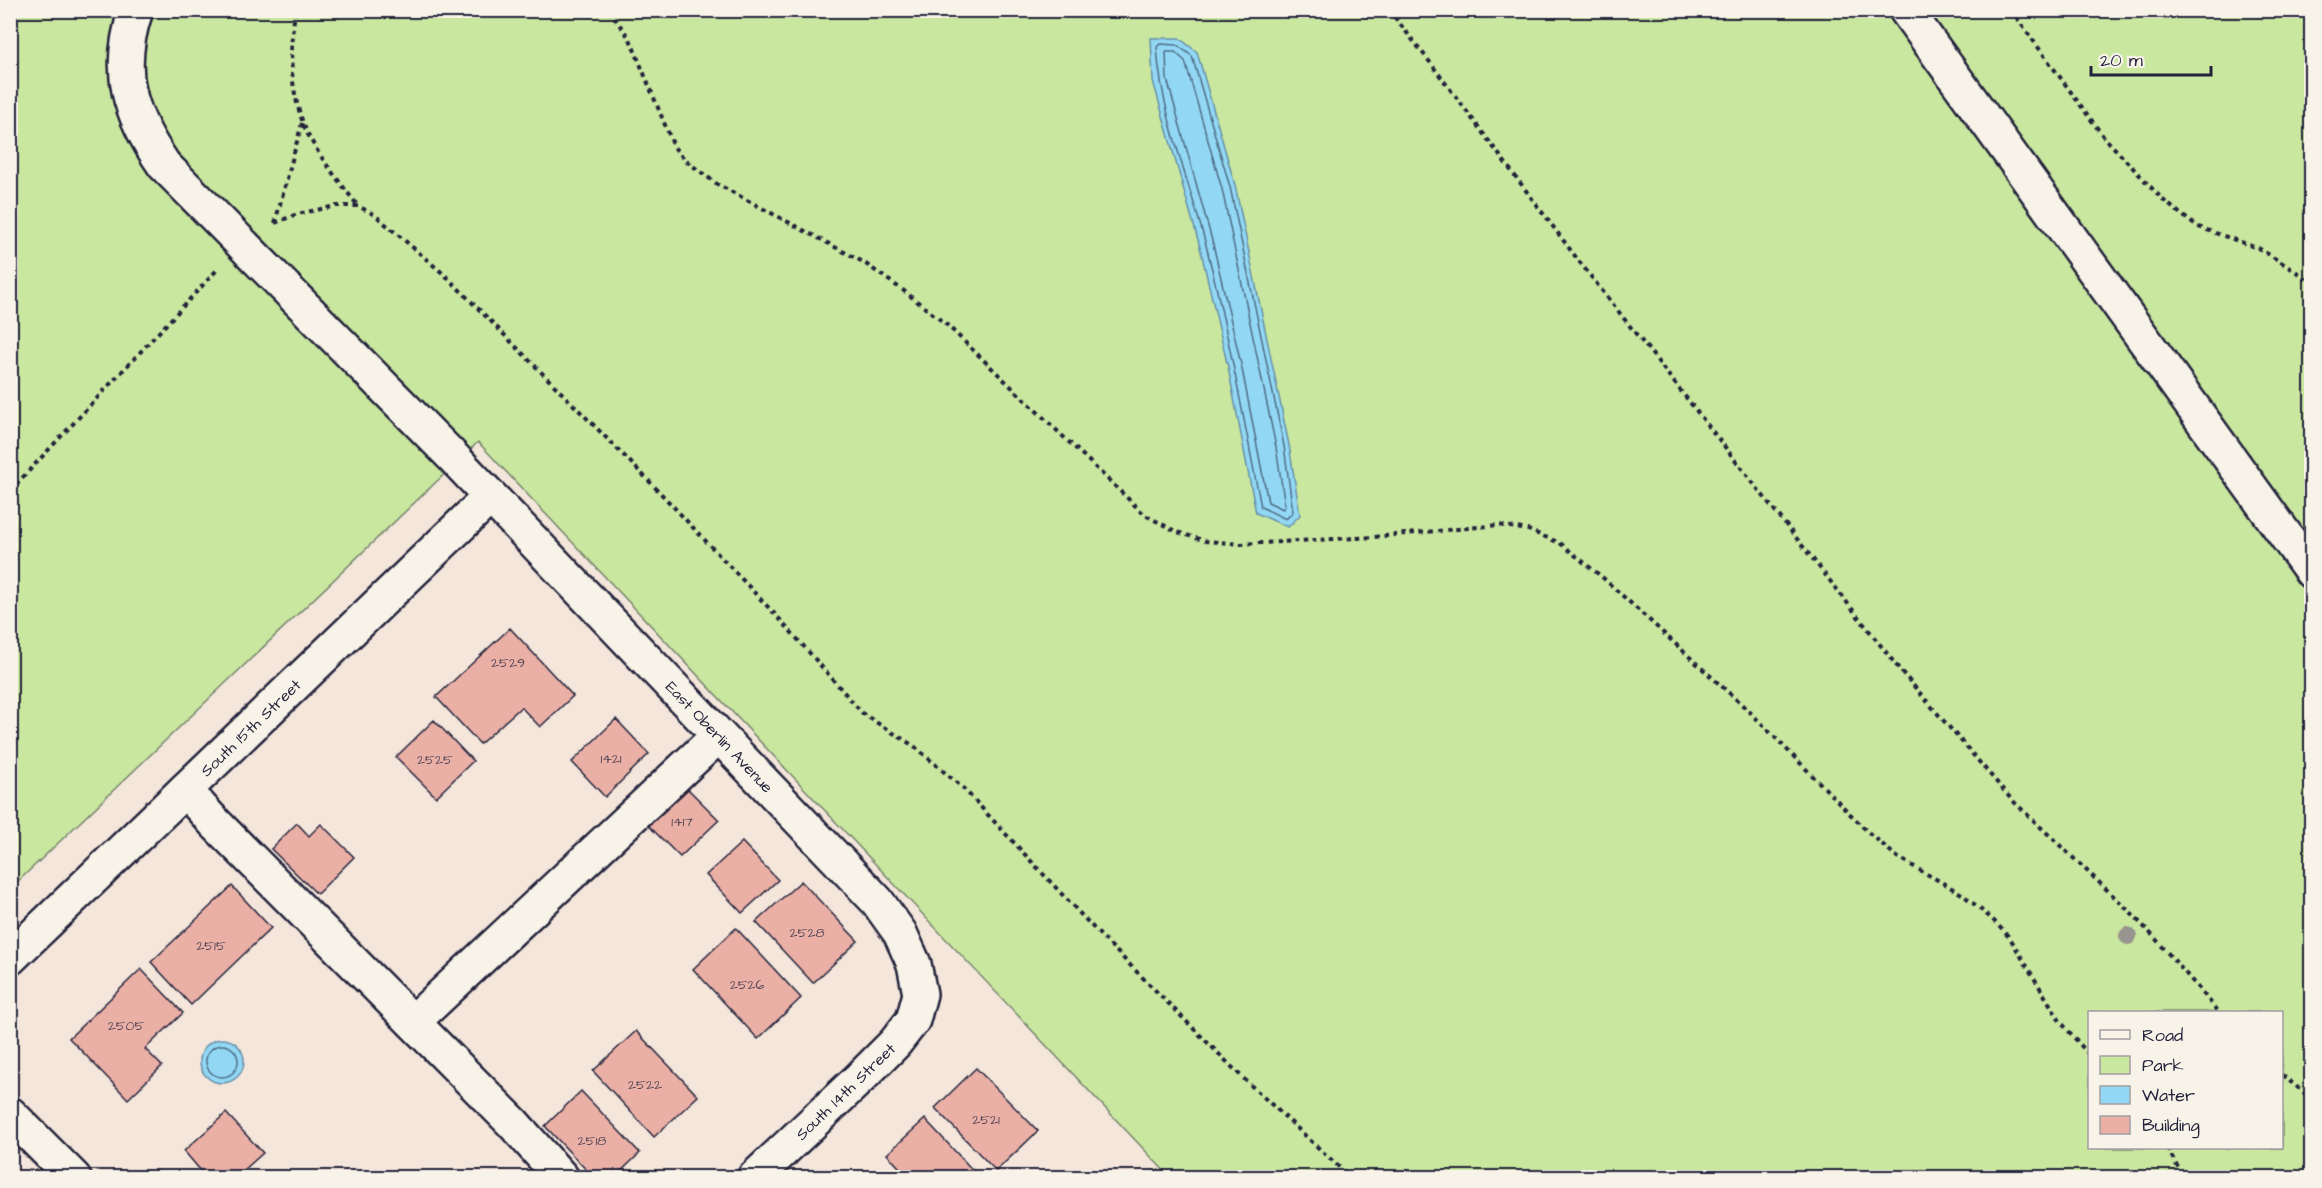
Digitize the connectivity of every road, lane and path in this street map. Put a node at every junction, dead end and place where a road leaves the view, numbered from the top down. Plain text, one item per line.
1 (136, 10) edge
2 (296, 10) edge
3 (609, 10) edge
4 (1389, 10) edge
5 (1906, 10) edge
6 (2011, 10) edge
7 (302, 122) junction
8 (358, 206) junction
9 (275, 223) junction
10 (266, 227) dead end
11 (222, 265) dead end
12 (2312, 286) edge
13 (10, 491) edge
14 (490, 497) junction
15 (2312, 572) edge
16 (718, 736) junction
17 (185, 790) junction
18 (10, 958) edge
19 (920, 994) joint
20 (2218, 1011) edge
21 (413, 1022) junction
22 (2088, 1054) edge
23 (2283, 1076) edge
24 (2312, 1099) edge
25 (10, 1114) edge
26 (2168, 1149) edge
27 (74, 1178) edge
28 (562, 1178) edge
29 (754, 1178) edge
30 (1350, 1178) edge
31 (2184, 1178) edge

1 - 14 street, East Oberlin Avenue
2 - 7 path
3 - 22 path
4 - 20 path
5 - 15 street
6 - 12 path
7 - 8 path
7 - 9 path
8 - 9 path
8 - 30 path
9 - 10 path
11 - 13 path
14 - 16 street, East Oberlin Avenue
14 - 17 street, South 15th Street
16 - 19 street, East Oberlin Avenue
16 - 21 street
17 - 18 street, South 15th Street
17 - 21 street
19 - 29 street, South 14th Street
21 - 28 street
23 - 24 path
25 - 27 street
26 - 31 path

